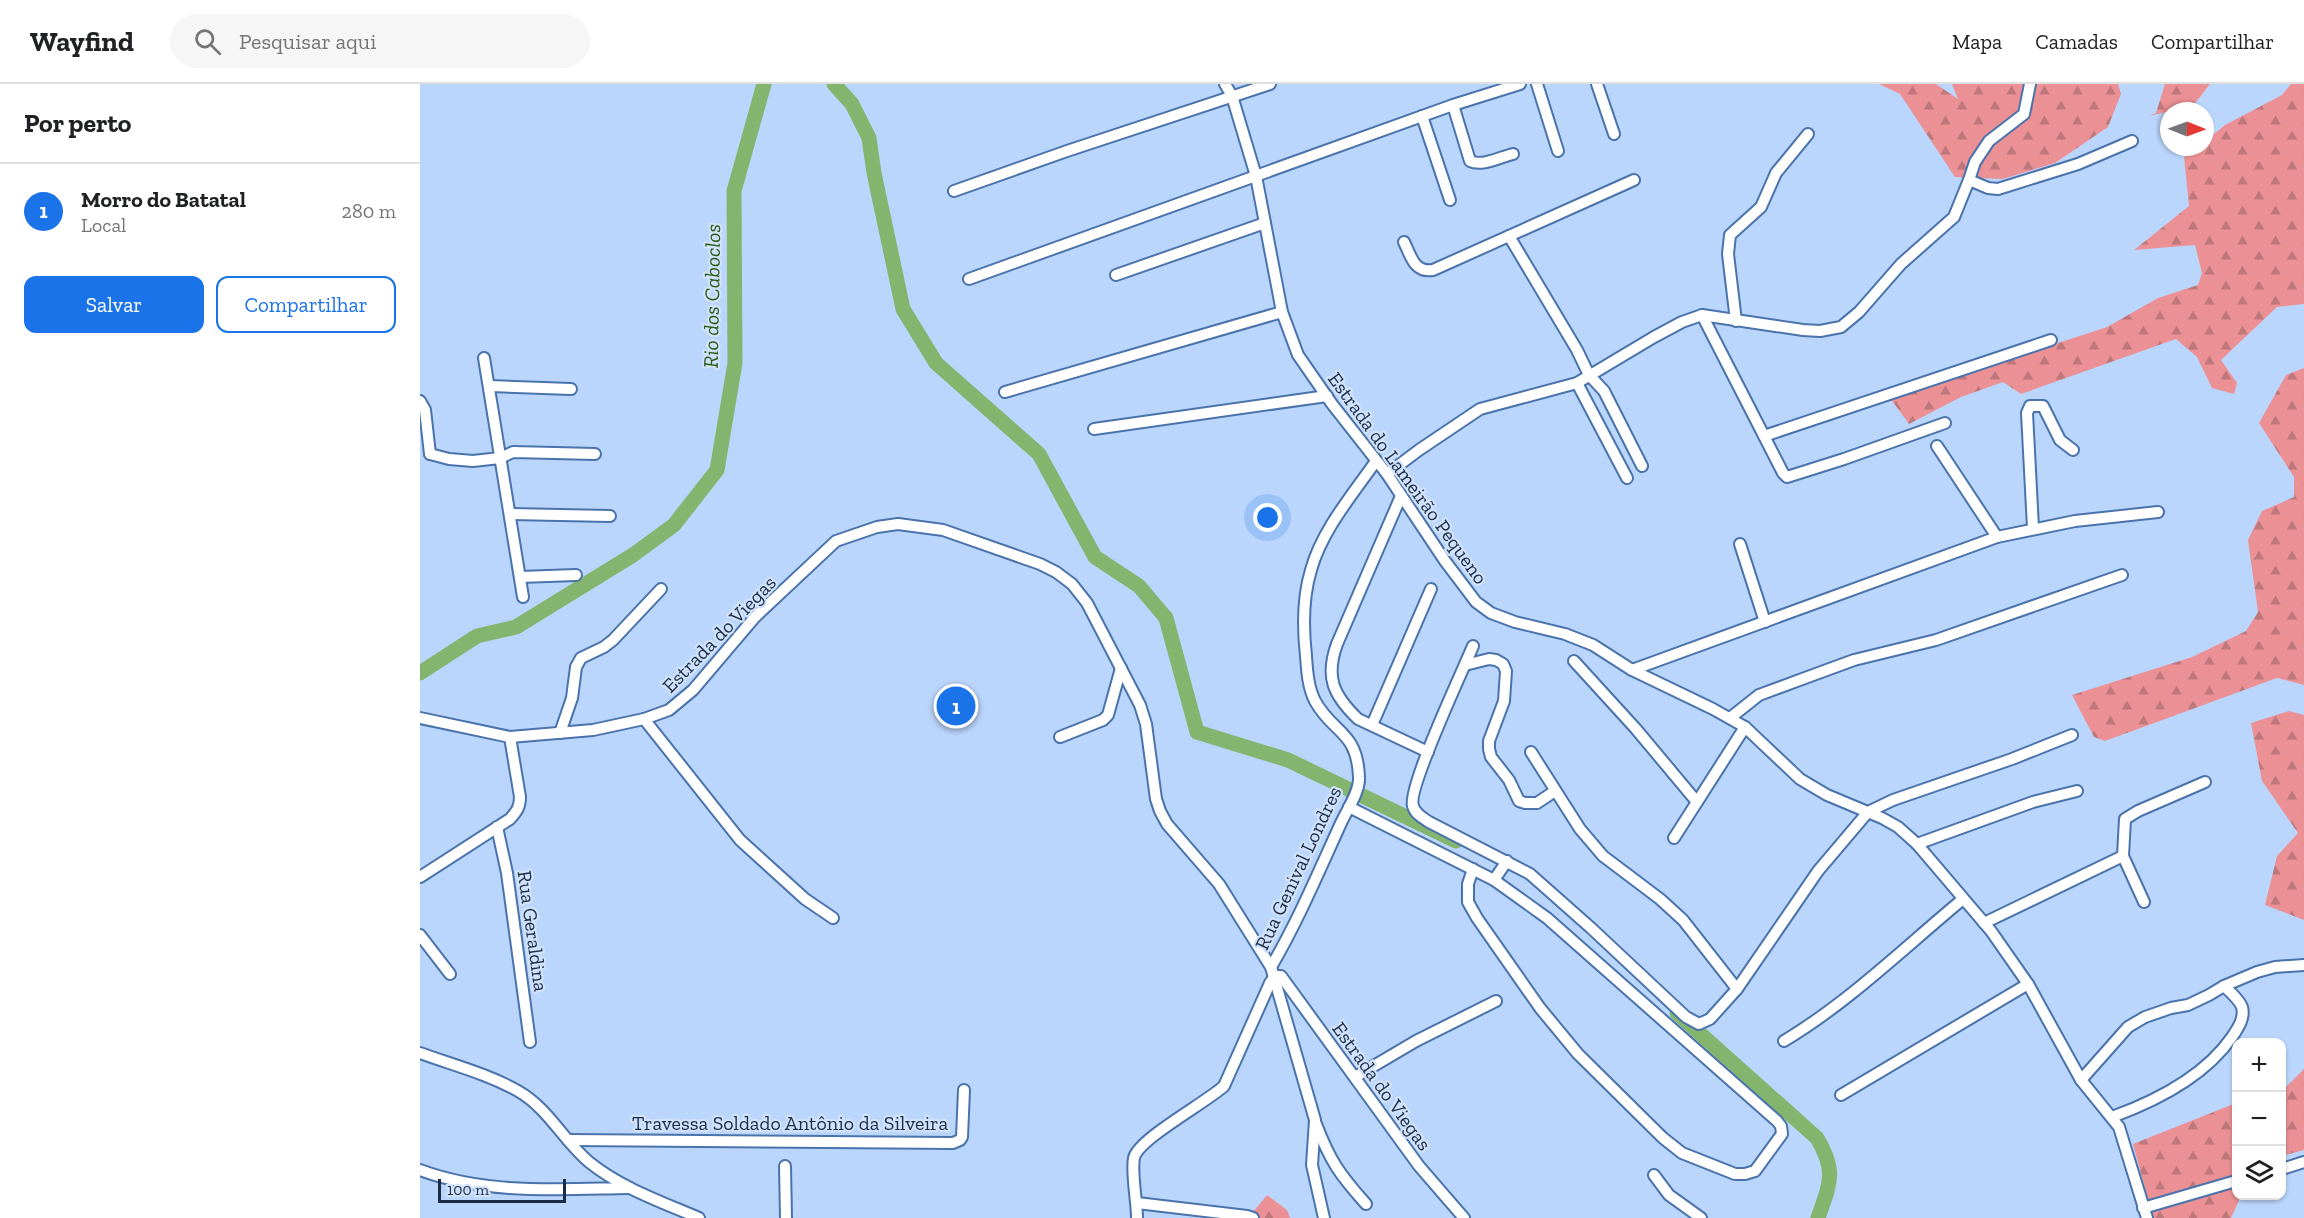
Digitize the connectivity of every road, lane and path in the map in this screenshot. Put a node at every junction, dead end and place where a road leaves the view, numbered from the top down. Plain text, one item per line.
1 (1225, 84) edge
2 (1270, 84) edge
3 (1520, 84) edge
4 (1537, 84) edge
5 (1597, 84) edge
6 (2030, 84) edge
7 (1232, 96) junction
8 (1453, 105) junction
9 (1422, 116) junction
10 (1614, 134) dead end
11 (1808, 134) dead end
12 (2132, 141) dead end
13 (1558, 151) dead end
14 (1513, 154) dead end
15 (1256, 176) junction
16 (1634, 180) dead end
17 (1969, 180) junction
18 (954, 191) dead end
19 (1450, 200) dead end
20 (1265, 223) junction
21 (1509, 236) junction
22 (1404, 242) dead end
23 (1116, 274) dead end
24 (969, 279) dead end
25 (1282, 312) junction
26 (1702, 315) junction
27 (1736, 321) junction
28 (2051, 340) dead end
29 (484, 358) dead end
30 (1589, 375) junction
31 (1577, 383) junction
32 (490, 386) junction
33 (571, 389) dead end
34 (1005, 392) dead end
35 (1327, 396) junction
36 (420, 401) edge
37 (1945, 423) dead end
38 (1094, 429) dead end
39 (1764, 436) junction
40 (1937, 446) dead end
41 (2073, 450) dead end
42 (595, 454) dead end
43 (425, 456) edge
44 (500, 458) junction
45 (1376, 461) junction
46 (1642, 466) dead end
47 (1387, 474) junction
48 (1627, 478) dead end
49 (1401, 496) junction
50 (2158, 512) dead end
51 (510, 514) junction
52 (610, 516) dead end
53 (2034, 528) junction
54 (1997, 537) junction
55 (1740, 544) dead end
56 (576, 575) dead end
57 (2122, 575) dead end
58 (520, 577) junction
59 (661, 589) dead end
60 (1431, 589) dead end
61 (523, 597) dead end
62 (1765, 622) junction
63 (1473, 646) dead end
64 (1574, 661) dead end
65 (1465, 664) junction
66 (1121, 668) junction
67 (1632, 670) junction
68 (420, 717) edge
69 (1730, 718) junction
70 (644, 719) junction
71 (1372, 725) junction
72 (1745, 727) junction
73 (560, 733) junction
74 (2072, 735) dead end
75 (510, 737) junction
76 (1060, 737) dead end
77 (1428, 752) junction
78 (1531, 752) dead end
79 (2205, 782) dead end
80 (1555, 791) junction
81 (2077, 791) dead end
82 (1697, 802) junction
83 (1350, 805) junction
84 (1868, 812) junction
85 (497, 827) junction
86 (1674, 838) dead end
87 (1917, 844) junction
88 (2123, 856) junction
89 (1507, 861) junction
90 (1473, 869) junction
91 (420, 877) edge
92 (1494, 880) junction
93 (1963, 899) junction
94 (2144, 902) dead end
95 (833, 918) dead end
96 (1984, 923) junction
97 (420, 935) edge
98 (2304, 965) edge
99 (1273, 971) junction
100 (450, 974) dead end
101 (2028, 984) junction
102 (2224, 986) junction
103 (1737, 989) junction
104 (1496, 1001) dead end
105 (530, 1041) dead end
106 (1784, 1041) dead end
107 (420, 1053) edge
108 (1355, 1077) junction
109 (2081, 1080) junction
110 (964, 1090) dead end
111 (1841, 1095) dead end
112 (2112, 1117) junction
113 (1315, 1120) junction
114 (568, 1140) junction
115 (2304, 1162) edge
116 (785, 1166) dead end
117 (2286, 1168) edge
118 (420, 1170) edge
119 (1654, 1175) dead end
120 (2232, 1182) edge
121 (630, 1188) junction
122 (1137, 1203) junction
123 (1366, 1204) dead end
124 (2145, 1213) edge
125 (699, 1218) edge
126 (786, 1218) edge
127 (1137, 1218) edge
128 (1253, 1218) edge
129 (1324, 1218) edge
130 (1464, 1218) edge
131 (1701, 1218) edge

1 - 7 street, Estrada do Lameirão Pequeno
2 - 7 street
3 - 8 street
4 - 13 street
5 - 10 street
6 - 17 street
7 - 15 street, Estrada do Lameirão Pequeno
7 - 18 street
8 - 9 street
8 - 14 street
9 - 15 street
9 - 19 street
11 - 27 street
12 - 17 street
15 - 20 street, Estrada do Lameirão Pequeno
15 - 24 street
16 - 21 street
17 - 27 street
20 - 23 street
20 - 25 street, Estrada do Lameirão Pequeno
21 - 22 street
21 - 30 street
25 - 34 street
25 - 35 street, Estrada do Lameirão Pequeno
26 - 27 street
26 - 30 street
26 - 39 street
28 - 39 street
29 - 32 street
30 - 31 street
30 - 46 street
31 - 47 street
31 - 48 street
32 - 33 street
32 - 44 street
35 - 38 street
35 - 45 street, Estrada do Lameirão Pequeno
36 - 43 street
37 - 39 street
40 - 54 street
41 - 53 street
42 - 44 street
43 - 44 street
44 - 51 street
45 - 47 street, Estrada do Lameirão Pequeno
45 - 83 street, Rua Genival Londres
47 - 49 street, Estrada do Lameirão Pequeno
49 - 67 street, Estrada do Lameirão Pequeno
49 - 71 street
50 - 53 street
51 - 52 street
51 - 58 street
53 - 54 street
54 - 62 street
55 - 62 street
56 - 58 street
57 - 69 street
58 - 61 street
59 - 73 street
60 - 71 street
62 - 67 street
63 - 65 street
64 - 82 street
65 - 77 street
65 - 80 street
66 - 70 street, Estrada do Viegas
66 - 76 street
66 - 99 street, Estrada do Viegas
67 - 69 street, Estrada do Lameirão Pequeno
68 - 75 street, Estrada do Viegas
69 - 72 street, Estrada do Lameirão Pequeno
70 - 73 street, Estrada do Viegas
70 - 95 street
71 - 77 street
72 - 82 street
72 - 84 street, Estrada do Lameirão Pequeno
73 - 75 street, Estrada do Viegas
74 - 84 street
75 - 85 street
77 - 89 street
78 - 80 street
79 - 88 street
80 - 103 street
81 - 87 street
82 - 86 street
83 - 90 street
83 - 99 street, Rua Genival Londres
84 - 87 street, Estrada do Lameirão Pequeno
84 - 103 street
85 - 91 street
85 - 105 street, Rua Geraldina
87 - 93 street, Estrada do Lameirão Pequeno
88 - 94 street
88 - 96 street
89 - 92 street
89 - 103 street
90 - 92 street
90 - 92 street
93 - 96 street, Estrada do Lameirão Pequeno
93 - 106 street
96 - 101 street, Estrada do Lameirão Pequeno
97 - 100 street
98 - 102 street
99 - 108 street, Estrada do Viegas
99 - 113 street, Estrada do Viegas
99 - 122 street, Rua Genival Londres
101 - 109 street, Estrada do Lameirão Pequeno
101 - 111 street
102 - 109 street
102 - 112 street
104 - 108 street
107 - 114 street
108 - 130 street, Estrada do Viegas
109 - 112 street, Estrada do Lameirão Pequeno
110 - 114 street, Travessa Soldado Antônio da Silveira
112 - 124 street, Estrada do Lameirão Pequeno
113 - 123 street
113 - 129 street, Estrada do Viegas
114 - 121 street
115 - 117 street
116 - 126 street
118 - 121 street
119 - 131 street
120 - 124 street
121 - 125 street
122 - 127 street
122 - 128 street

